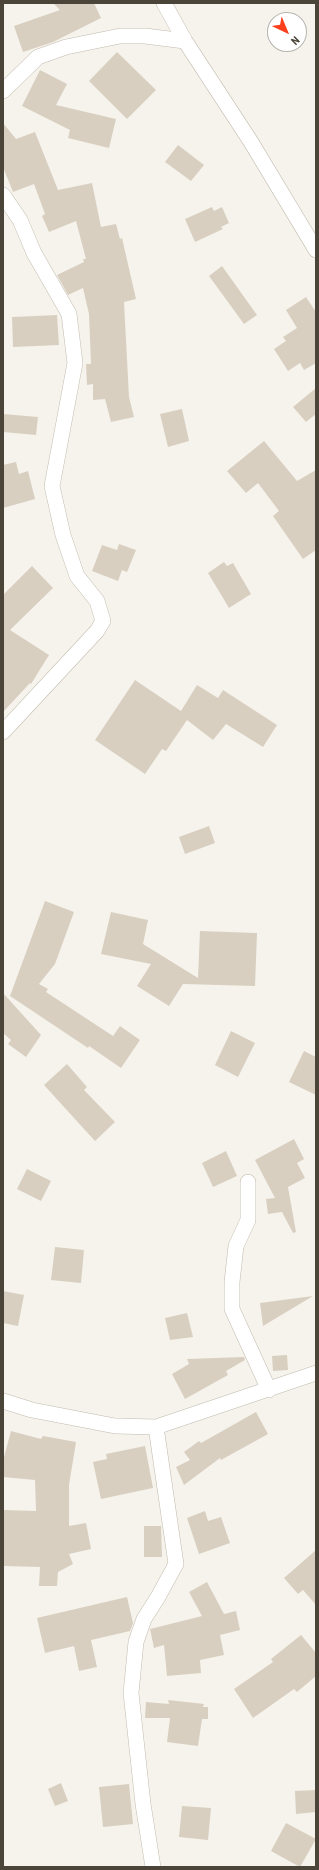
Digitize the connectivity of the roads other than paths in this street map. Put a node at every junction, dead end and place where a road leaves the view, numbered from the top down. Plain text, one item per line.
1 (164, 3) edge
2 (185, 41) junction
3 (3, 91) edge
4 (3, 195) edge
5 (316, 250) edge
6 (3, 732) edge
7 (248, 1182) dead end
8 (316, 1373) edge
9 (269, 1390) junction
10 (3, 1401) edge
11 (156, 1428) junction
12 (152, 1867) edge

1 - 2 street
2 - 3 street
2 - 5 street
4 - 6 street
7 - 9 street
8 - 9 street
9 - 11 street
10 - 11 street
11 - 12 street

